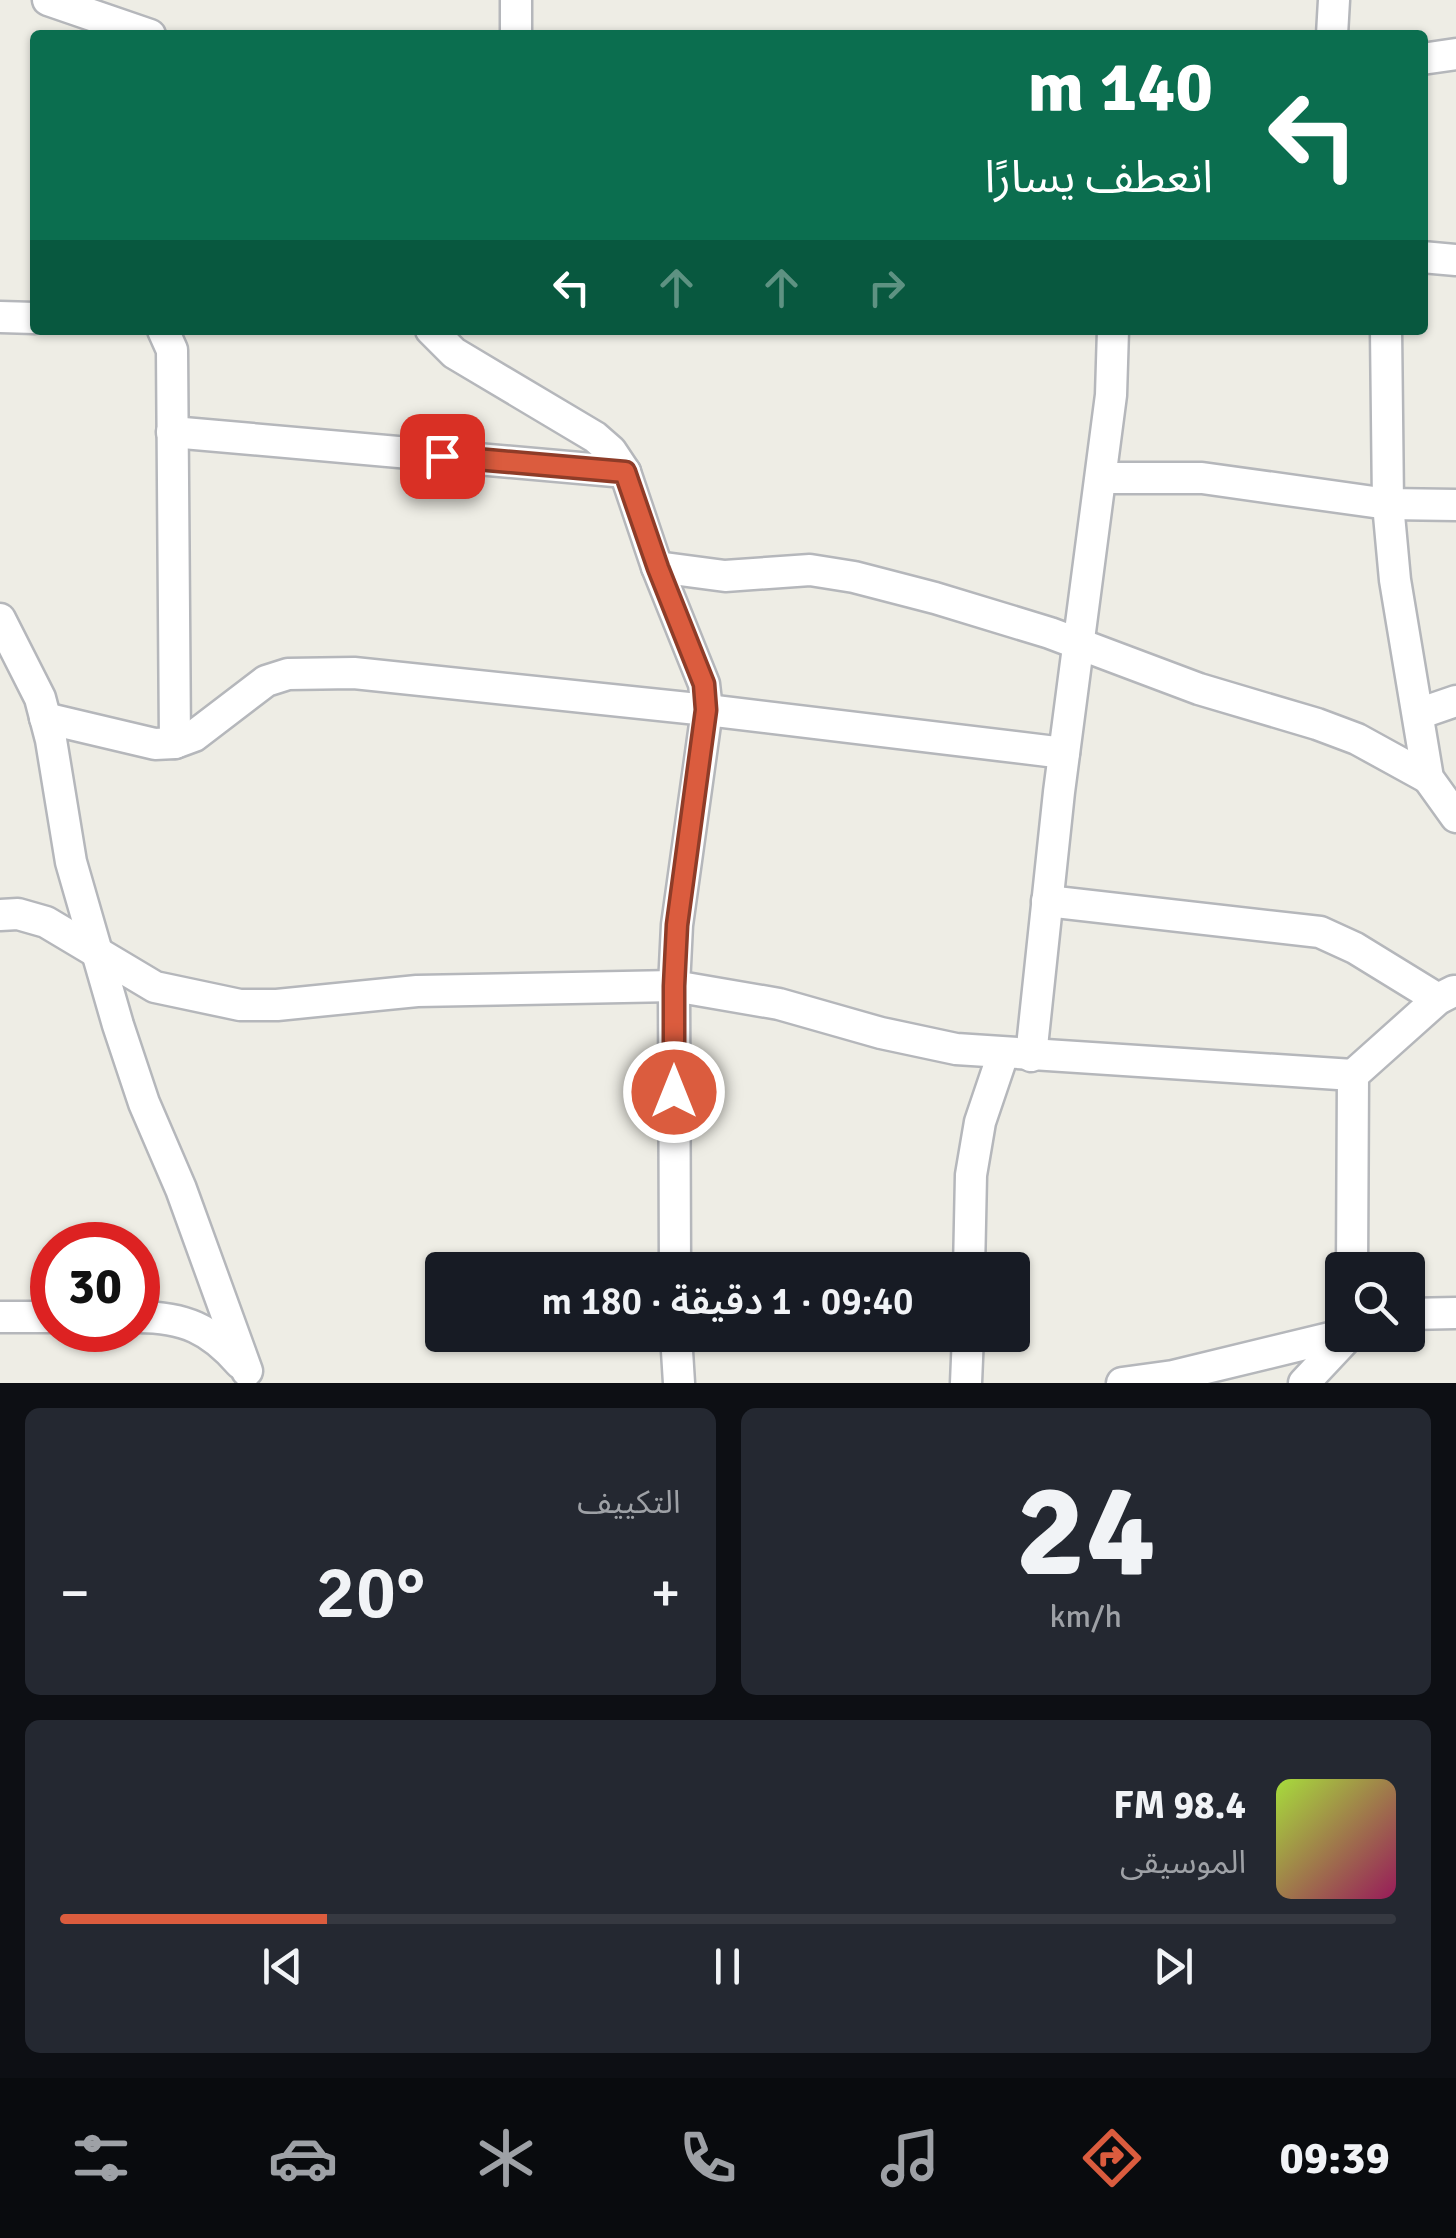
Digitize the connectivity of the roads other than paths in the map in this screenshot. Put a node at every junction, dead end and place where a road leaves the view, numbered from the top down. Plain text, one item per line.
1 (48, 0) edge
2 (516, 0) edge
3 (1334, 0) edge
4 (135, 30) edge
5 (516, 30) edge
6 (1332, 30) edge
7 (1456, 54) edge
8 (1428, 58) edge
9 (1428, 258) edge
10 (1456, 260) edge
11 (0, 317) edge
12 (30, 318) edge
13 (165, 335) edge
14 (435, 335) edge
15 (1113, 335) edge
16 (1386, 335) edge
17 (172, 432) junction
18 (625, 472) junction
19 (1101, 478) junction
20 (1388, 504) junction
21 (1456, 505) edge
22 (658, 568) junction
23 (0, 619) edge
24 (1078, 644) junction
25 (1456, 701) edge
26 (706, 710) junction
27 (1418, 714) junction
28 (45, 718) junction
29 (174, 744) junction
30 (1064, 754) junction
31 (1428, 778) junction
32 (1456, 816) edge
33 (1047, 900) junction
34 (0, 915) edge
35 (99, 953) junction
36 (674, 986) junction
37 (1447, 995) edge
38 (1017, 1055) junction
39 (1354, 1074) junction
40 (675, 1252) edge
41 (970, 1252) edge
42 (1352, 1252) edge
43 (1456, 1313) edge
44 (1425, 1314) edge
45 (0, 1317) edge
46 (30, 1317) edge
47 (160, 1320) edge
48 (1325, 1340) edge
49 (677, 1352) edge
50 (967, 1352) edge
51 (1331, 1352) edge
52 (249, 1377) edge
53 (679, 1383) edge
54 (966, 1383) edge
55 (1122, 1383) edge
56 (1304, 1383) edge

1 - 4 street
2 - 5 street
3 - 6 street
7 - 8 street
9 - 10 street
11 - 12 street
13 - 17 street
14 - 18 street
15 - 19 street
16 - 20 street
17 - 18 street
17 - 29 street
18 - 22 street
19 - 20 street
19 - 24 street
20 - 21 street
20 - 27 street
22 - 24 street
22 - 26 street
23 - 28 street
24 - 30 street
24 - 31 street
25 - 27 street
26 - 29 street
26 - 30 street
26 - 36 street
27 - 31 street
28 - 29 street
28 - 35 street
30 - 33 street
31 - 32 street
33 - 37 street
33 - 38 street
34 - 35 street
35 - 36 street
35 - 52 street
36 - 38 street
36 - 40 street
37 - 39 street
38 - 39 street
38 - 41 street
39 - 42 street
43 - 44 street
45 - 46 street
47 - 52 street
48 - 55 street
49 - 53 street
50 - 54 street
51 - 56 street

